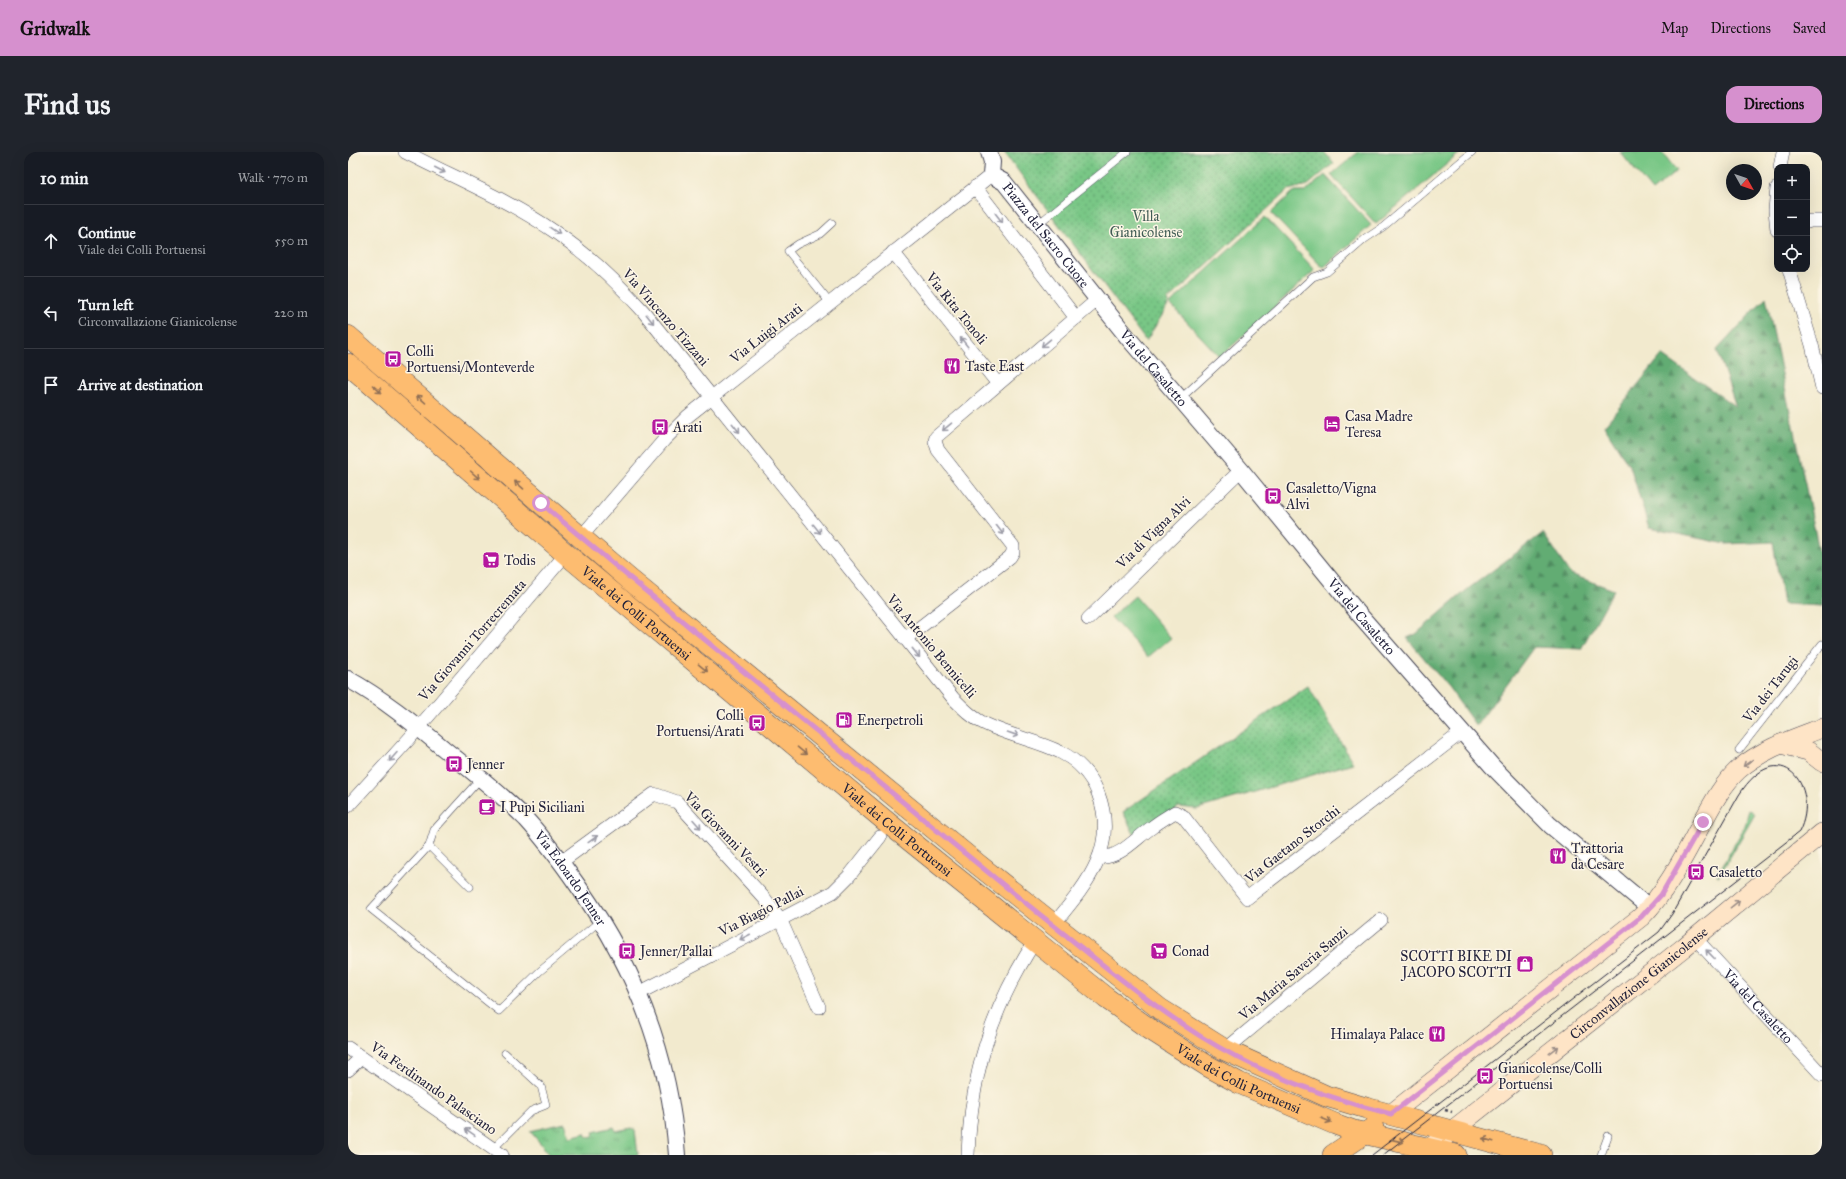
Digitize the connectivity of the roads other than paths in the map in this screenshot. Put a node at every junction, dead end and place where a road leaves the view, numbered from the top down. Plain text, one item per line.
1 (406, 152) edge
2 (989, 152) edge
3 (1127, 152) edge
4 (1472, 152) edge
5 (1783, 152) edge
6 (1781, 164) edge
7 (991, 175) junction
8 (975, 188) junction
9 (1810, 220) edge
10 (1822, 221) edge
11 (832, 222) dead end
12 (1038, 224) junction
13 (892, 252) junction
14 (1790, 272) edge
15 (1097, 300) junction
16 (830, 303) junction
17 (1076, 318) junction
18 (351, 344) edge
19 (348, 364) edge
20 (998, 384) junction
21 (1822, 388) edge
22 (712, 397) junction
23 (1180, 399) junction
24 (1241, 470) junction
25 (541, 503) junction
26 (526, 520) junction
27 (581, 537) junction
28 (566, 554) junction
29 (1088, 619) dead end
30 (905, 639) junction
31 (1822, 644) edge
32 (348, 679) edge
33 (763, 687) junction
34 (748, 705) junction
35 (418, 728) junction
36 (1822, 728) edge
37 (1458, 735) dead end
38 (1781, 744) junction
39 (1738, 750) dead end
40 (850, 758) junction
41 (1822, 762) edge
42 (481, 778) junction
43 (834, 778) junction
44 (348, 806) edge
45 (1822, 833) edge
46 (880, 837) dead end
47 (429, 846) junction
48 (1100, 857) junction
49 (561, 862) junction
50 (976, 863) junction
51 (961, 882) junction
52 (470, 887) dead end
53 (1650, 908) junction
54 (780, 919) junction
55 (601, 920) junction
56 (1381, 920) dead end
57 (1053, 925) junction
58 (1695, 938) junction
59 (1035, 941) junction
60 (1134, 990) junction
61 (639, 993) junction
62 (819, 1007) dead end
63 (1120, 1008) junction
64 (348, 1048) edge
65 (1224, 1050) junction
66 (505, 1053) dead end
67 (361, 1058) junction
68 (348, 1070) edge
69 (1822, 1075) edge
70 (1391, 1114) junction
71 (1452, 1131) junction
72 (1366, 1133) junction
73 (1608, 1136) dead end
74 (497, 1152) edge
75 (1426, 1152) edge
76 (677, 1155) edge
77 (968, 1155) edge
78 (1333, 1155) edge
79 (1456, 1155) edge
80 (1541, 1155) edge
81 (1602, 1155) edge

1 -> 22 street, Via Vincenzo Tizzani
2 - 7 street
3 - 12 lane
4 - 23 lane
5 - 6 street
7 - 8 street, Via Luigi Arati
7 - 12 street, Piazza del Sacro Cuore
8 - 13 street, Via Luigi Arati
8 -> 17 street, Piazza del Sacro Cuore
9 - 10 street
11 - 16 lane
12 - 15 street, Piazza del Sacro Cuore
13 - 16 street, Via Luigi Arati
20 -> 13 street, Via Rita Tonoli
14 - 21 street
15 - 17 street
15 - 23 street, Via del Casaletto
16 - 22 street, Via Luigi Arati
17 -> 20 street
25 -> 18 main road, Viale dei Colli Portuensi
19 -> 26 main road, Viale dei Colli Portuensi
20 -> 30 street
22 - 27 street, Via Luigi Arati
22 -> 30 street, Via Antonio Bennicelli
23 - 24 street, Via del Casaletto
24 - 29 street, Via di Vigna Alvi
24 - 53 street, Via del Casaletto
25 - 26 street
25 - 27 main road, Viale dei Colli Portuensi
26 - 28 main road, Viale dei Colli Portuensi
27 - 33 main road, Viale dei Colli Portuensi
28 -> 34 main road, Viale dei Colli Portuensi
28 - 35 street, Via Giovanni Torrecremata
30 -> 48 street, Via Antonio Bennicelli
31 - 39 lane, Via dei Tarugi
32 - 35 street, Via Edoardo Jenner
33 - 34 street
33 - 40 main road, Viale dei Colli Portuensi
34 -> 43 main road, Viale dei Colli Portuensi
35 - 42 street, Via Edoardo Jenner
35 -> 44 street, Via Giovanni Torrecremata
36 - 38 main road
37 - 48 street, Via Gaetano Storchi
38 - 41 main road
38 -> 53 main road
40 - 43 street, Viale dei Colli Portuensi
40 - 50 main road, Viale dei Colli Portuensi
42 - 47 lane
42 - 49 street, Via Edoardo Jenner
43 - 51 main road, Viale dei Colli Portuensi
58 -> 45 main road, Circonvallazione Gianicolense
46 - 54 street, Via Biagio Pallai
47 - 52 lane
47 - 55 lane
48 - 57 street, Via Antonio Bennicelli
49 -> 54 street, Via Giovanni Vestri
49 - 55 street, Via Edoardo Jenner
50 - 51 street, Viale dei Colli Portuensi
50 - 57 main road, Viale dei Colli Portuensi
51 - 59 main road, Viale dei Colli Portuensi
53 - 70 main road
54 -> 61 street, Via Biagio Pallai
54 - 62 street, Via Giovanni Vestri
55 - 61 street, Via Edoardo Jenner
56 - 65 street, Via Maria Saveria Sanzi
57 - 60 main road, Viale dei Colli Portuensi
69 -> 58 street, Via del Casaletto
71 -> 58 main road, Circonvallazione Gianicolense
59 - 63 main road, Viale dei Colli Portuensi
59 - 77 street
60 - 63 street
60 - 65 main road, Viale dei Colli Portuensi
61 - 76 street, Via Edoardo Jenner
63 -> 72 main road, Viale dei Colli Portuensi
64 - 67 street, Via Ferdinando Palasciano
65 - 70 main road, Viale dei Colli Portuensi
66 - 74 lane
67 - 68 street
74 -> 67 street, Via Ferdinando Palasciano
70 - 71 main road
70 - 72 main road
71 - 75 main road, Circonvallazione Gianicolense
80 -> 71 main road
72 -> 75 main road
72 - 78 main road
73 - 81 lane
75 - 79 main road

